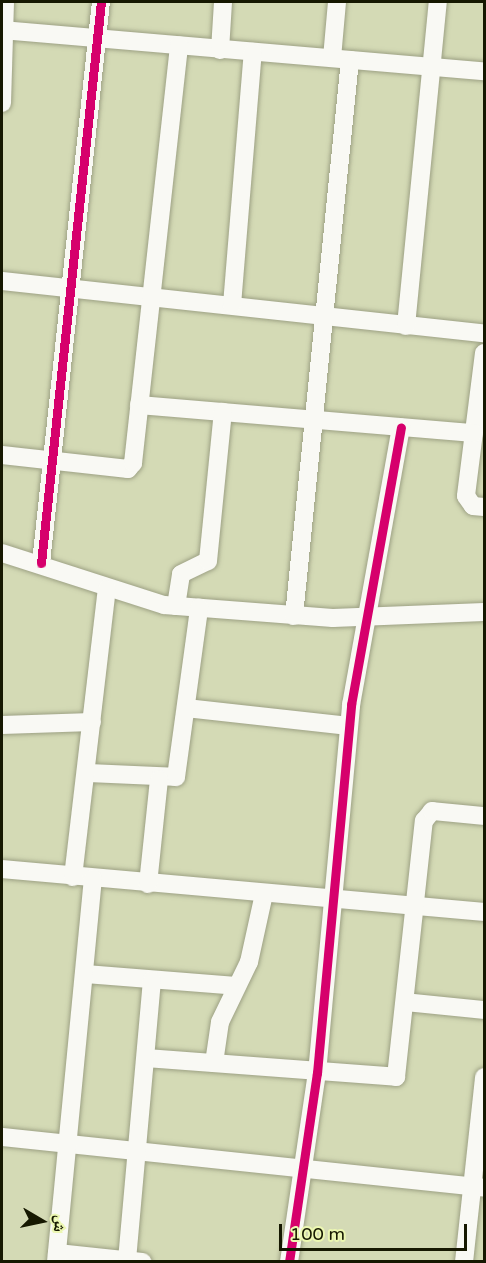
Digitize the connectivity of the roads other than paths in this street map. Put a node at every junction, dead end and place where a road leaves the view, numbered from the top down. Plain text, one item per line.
1 (5, 2) edge
2 (101, 2) edge
3 (223, 2) edge
4 (337, 2) edge
5 (438, 2) edge
6 (4, 30) edge
7 (98, 39) junction
8 (179, 46) junction
9 (220, 50) junction
10 (253, 52) junction
11 (341, 59) junction
12 (430, 65) junction
13 (484, 71) edge
14 (2, 103) edge
15 (2, 281) edge
16 (72, 288) junction
17 (150, 295) junction
18 (232, 305) junction
19 (326, 319) junction
20 (406, 326) junction
21 (484, 333) edge
22 (484, 353) edge
23 (139, 405) junction
24 (223, 412) junction
25 (315, 420) junction
26 (401, 427) junction
27 (474, 434) junction
28 (2, 455) edge
29 (52, 461) junction
30 (484, 507) edge
31 (2, 553) edge
32 (42, 563) junction
33 (107, 589) junction
34 (176, 606) junction
35 (199, 608) junction
36 (484, 612) edge
37 (294, 616) junction
38 (368, 619) junction
39 (186, 708) junction
40 (92, 722) junction
41 (2, 725) edge
42 (349, 726) junction
43 (86, 773) junction
44 (159, 780) junction
45 (484, 816) edge
46 (2, 869) edge
47 (74, 877) junction
48 (93, 879) junction
49 (148, 884) junction
50 (264, 894) junction
51 (334, 900) junction
52 (415, 905) junction
53 (484, 912) edge
54 (85, 974) junction
55 (152, 980) junction
56 (237, 986) junction
57 (405, 1002) junction
58 (484, 1010) edge
59 (146, 1058) junction
60 (214, 1063) junction
61 (317, 1073) junction
62 (484, 1077) edge
63 (2, 1137) edge
64 (72, 1144) junction
65 (139, 1151) junction
66 (300, 1171) junction
67 (478, 1187) edge
68 (57, 1257) edge
69 (135, 1261) edge
70 (289, 1262) edge
71 (464, 1262) edge

1 - 6 street
2 - 7 street
3 - 9 street
4 - 11 street
5 - 12 street
6 - 7 street
6 - 14 street
7 - 8 street
7 - 16 street
8 - 9 street
8 - 17 street
9 - 10 street
10 - 11 street
10 - 18 street
11 - 12 street
11 - 19 street
12 - 13 street
12 - 20 street
15 - 16 street
16 - 17 street
16 - 29 street
17 - 18 street
17 - 23 street
18 - 19 street
19 - 20 street
19 - 25 street
20 - 21 street
22 - 27 street
23 - 24 street
23 - 29 street
24 - 25 street
24 - 34 street
25 - 26 street
25 - 37 street
26 - 27 street
26 - 38 street
27 - 30 street
28 - 29 street
29 - 32 street
31 - 32 street
32 - 33 street
33 - 34 street
33 - 40 street
34 - 35 street
35 - 37 street
35 - 39 street
36 - 38 street
37 - 38 street
38 - 42 street
39 - 42 street
39 - 44 street
40 - 41 street
40 - 43 street
42 - 51 street
43 - 44 street
43 - 47 street
44 - 49 street
45 - 52 street
46 - 47 street
47 - 48 street
48 - 49 street
48 - 54 street
49 - 50 street
50 - 51 street
50 - 56 street
51 - 52 street
51 - 61 street
52 - 53 street
52 - 57 street
54 - 55 street
54 - 64 street
55 - 56 street
55 - 59 street
56 - 60 street
57 - 58 street
57 - 61 street
59 - 60 street
59 - 65 street
60 - 61 street
61 - 66 street
62 - 67 street
63 - 64 street
64 - 65 street
64 - 68 street
65 - 66 street
65 - 69 street
66 - 67 street
66 - 70 street
67 - 71 street
68 - 69 street

